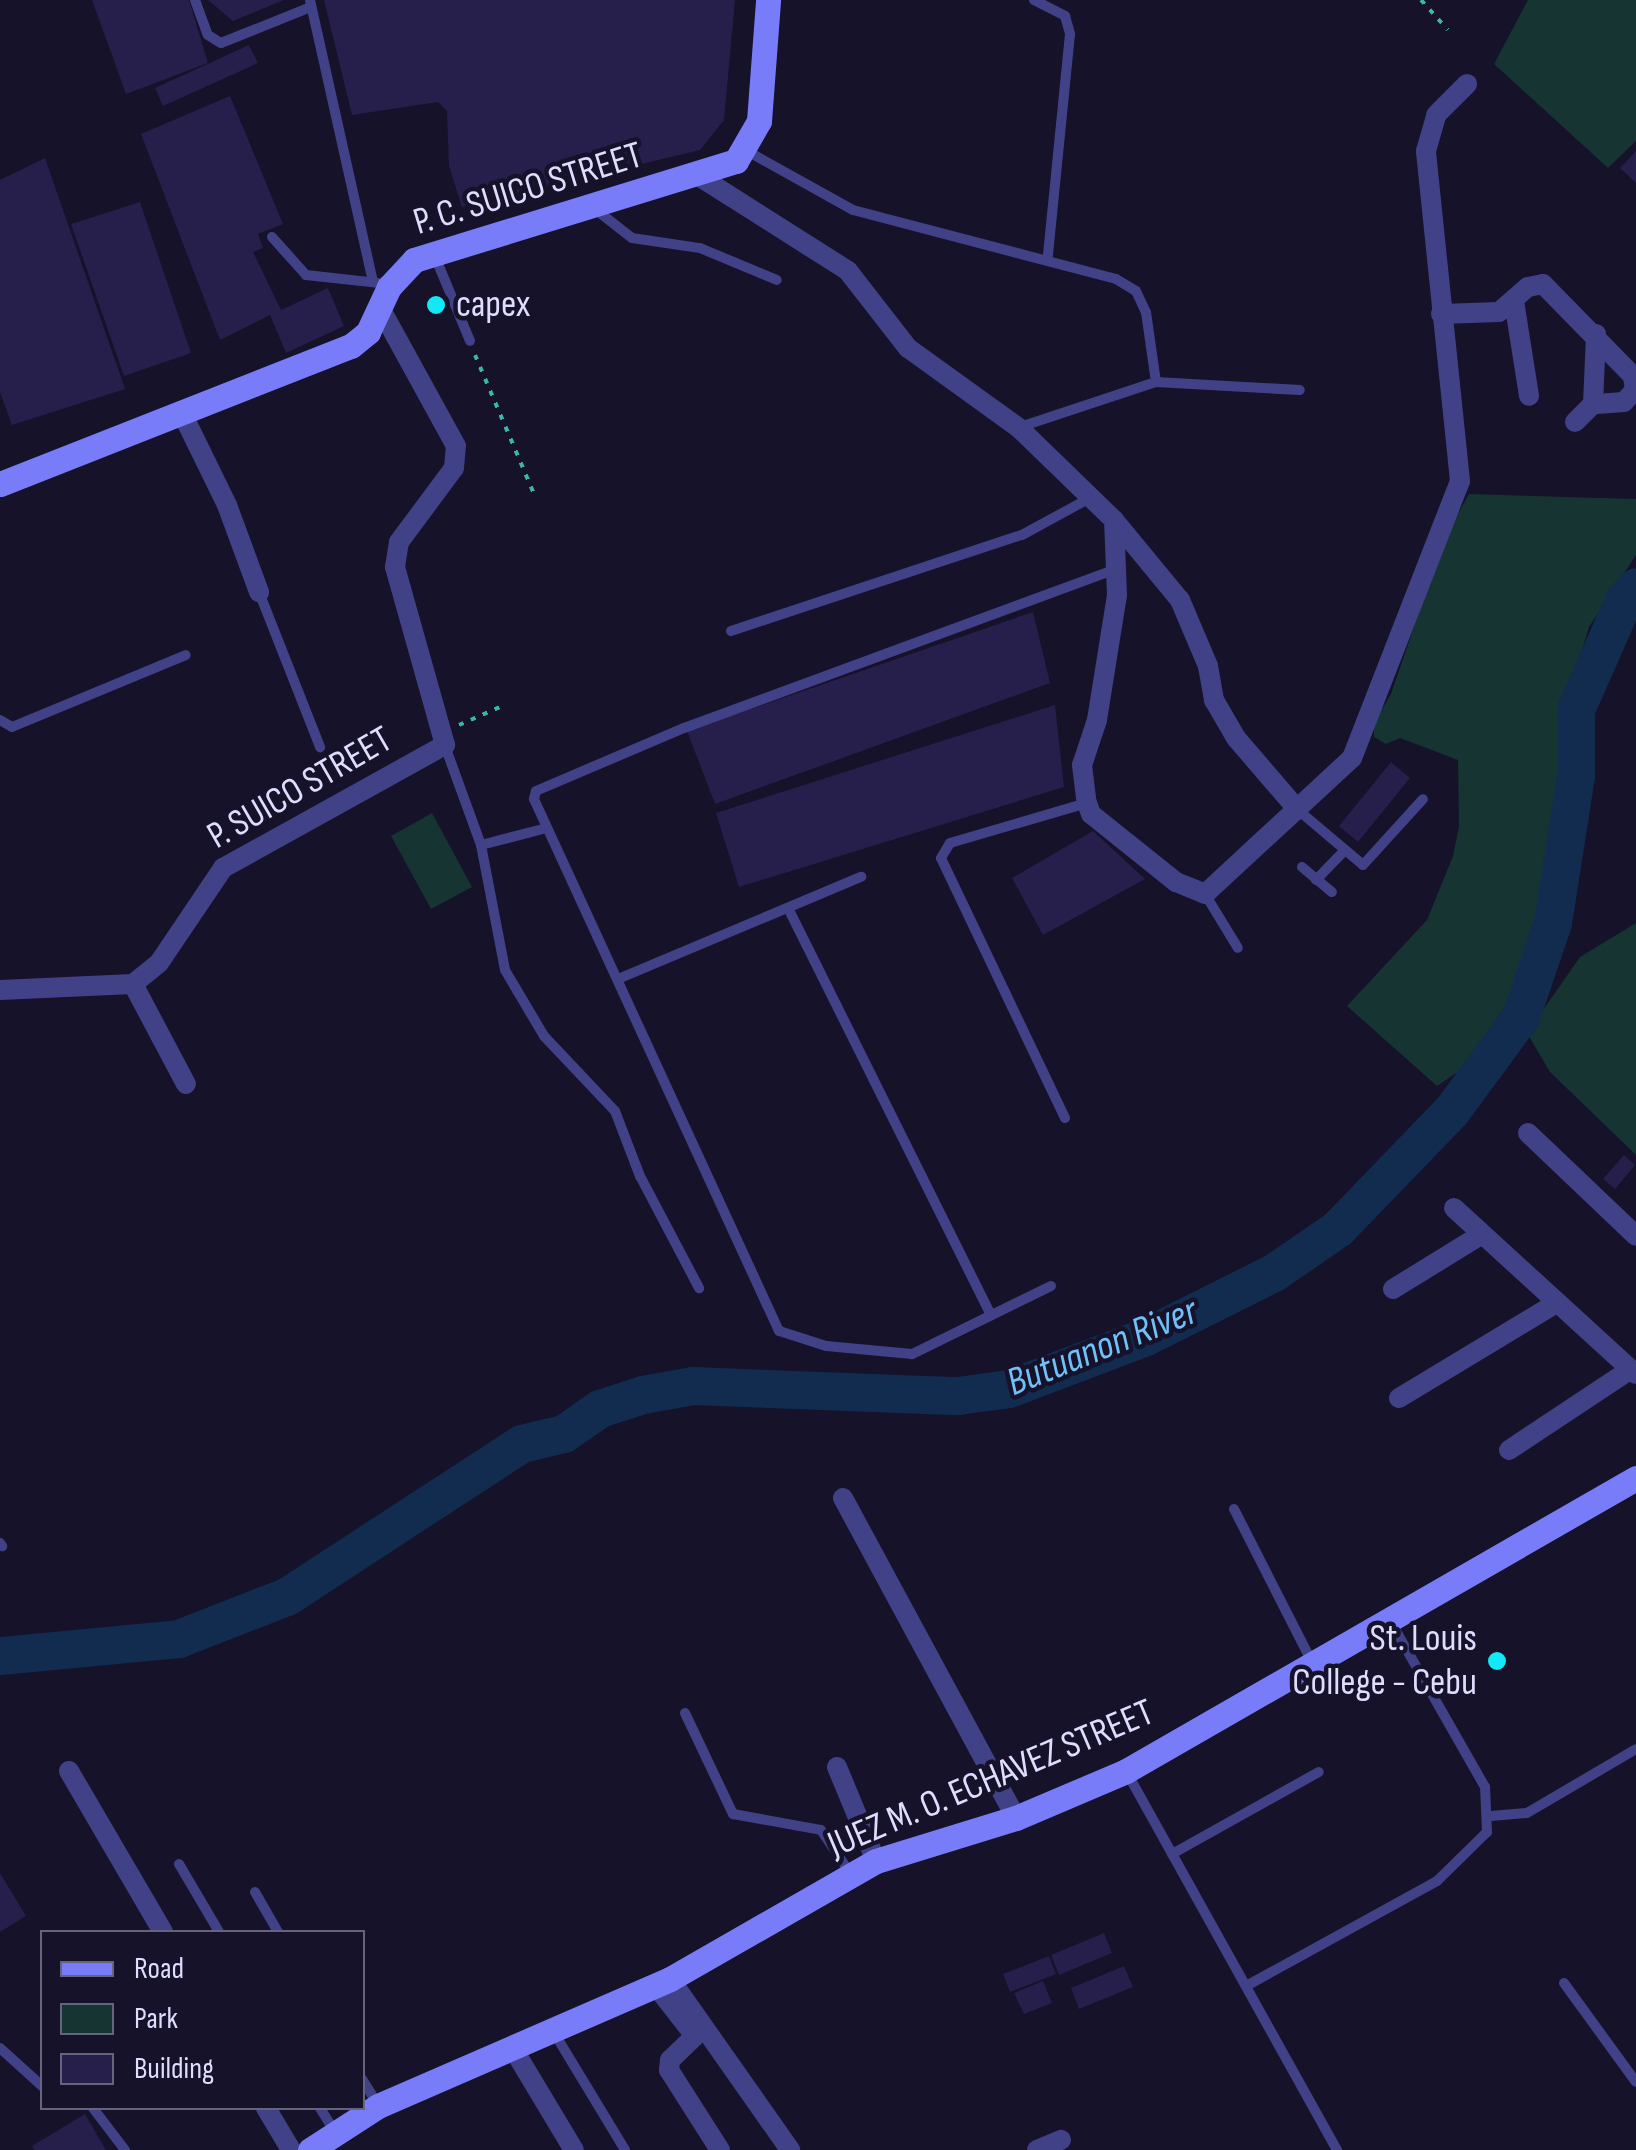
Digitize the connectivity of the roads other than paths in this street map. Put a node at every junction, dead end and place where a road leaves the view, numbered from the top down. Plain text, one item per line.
1 (195, 0) edge
2 (768, 0) edge
3 (1034, 0) edge
4 (310, 3) edge
5 (1467, 84) dead end
6 (747, 151) junction
7 (697, 176) junction
8 (595, 209) junction
9 (272, 237) dead end
10 (434, 253) junction
11 (1048, 256) junction
12 (776, 280) dead end
13 (381, 292) junction
14 (1514, 301) junction
15 (1441, 314) junction
16 (1596, 334) junction
17 (470, 341) road end
18 (1156, 382) junction
19 (1300, 390) dead end
20 (1528, 396) dead end
21 (1593, 404) junction
22 (180, 411) junction
23 (1575, 422) dead end
24 (1019, 428) junction
25 (0, 484) edge
26 (1091, 498) junction
27 (1114, 520) junction
28 (1118, 568) junction
29 (258, 592) joint
30 (732, 631) dead end
31 (186, 655) dead end
32 (0, 720) edge
33 (441, 740) junction
34 (320, 747) dead end
35 (1423, 799) dead end
36 (1087, 803) junction
37 (1298, 810) junction
38 (543, 829) junction
39 (481, 845) junction
40 (1343, 852) junction
41 (1302, 867) dead end
42 (861, 877) dead end
43 (1316, 880) junction
44 (1332, 892) dead end
45 (1205, 894) junction
46 (788, 908) junction
47 (1238, 948) dead end
48 (618, 979) junction
49 (133, 984) junction
50 (0, 990) edge
51 (186, 1084) dead end
52 (1065, 1118) dead end
53 (1528, 1133) dead end
54 (1454, 1208) dead end
55 (1478, 1236) junction
56 (1636, 1236) edge
57 (1051, 1286) dead end
58 (699, 1288) dead end
59 (1393, 1290) dead end
60 (1555, 1304) junction
61 (991, 1315) junction
62 (1634, 1371) edge
63 (1399, 1398) dead end
64 (1508, 1450) dead end
65 (1636, 1478) edge
66 (844, 1498) dead end
67 (1234, 1508) dead end
68 (1391, 1622) junction
69 (1312, 1662) junction
70 (685, 1714) dead end
71 (1636, 1749) edge
72 (837, 1767) dead end
73 (68, 1771) dead end
74 (1126, 1771) junction
75 (1319, 1772) dead end
76 (1491, 1816) junction
77 (1016, 1818) junction
78 (1172, 1854) junction
79 (876, 1861) junction
80 (179, 1864) dead end
81 (853, 1877) junction
82 (255, 1892) dead end
83 (163, 1930) edge
84 (218, 1930) edge
85 (277, 1930) edge
86 (663, 1983) junction
87 (1564, 1984) dead end
88 (1248, 1986) junction
89 (552, 2030) junction
90 (512, 2047) junction
91 (0, 2048) edge
92 (1636, 2082) edge
93 (40, 2084) edge
94 (365, 2084) edge
95 (378, 2106) junction
96 (95, 2110) edge
97 (267, 2110) edge
98 (321, 2110) edge
99 (335, 2133) junction
100 (1061, 2140) dead end
101 (125, 2150) edge
102 (291, 2150) edge
103 (310, 2150) edge
104 (574, 2150) edge
105 (626, 2150) edge
106 (720, 2150) edge
107 (790, 2150) edge
108 (1037, 2150) edge
109 (1336, 2150) edge

1 - 4 lane
2 - 6 street
3 - 11 lane
4 - 13 lane
5 - 15 street
6 - 7 street, P. C. SUICO STREET
6 - 11 lane
7 - 8 street, P. C. SUICO STREET
7 - 24 street
8 - 10 street, P. C. SUICO STREET
8 - 12 lane
9 - 13 lane
10 - 13 street, P. C. SUICO STREET
10 - 17 lane
11 - 18 lane
13 - 22 street, P. C. SUICO STREET
13 - 33 street
14 - 15 street
14 - 16 street
14 - 20 street
15 - 37 street
16 - 21 street
16 - 21 street
18 - 19 lane
18 - 24 lane
21 - 23 street
22 - 25 street, P. C. SUICO STREET
22 - 29 street
24 - 26 street
26 - 27 street
26 - 30 lane
27 - 28 street
27 - 37 street
28 - 36 street
28 - 38 lane
29 - 34 lane
31 - 32 lane
33 - 39 lane
33 - 49 street, P. SUICO STREET
35 - 40 lane
36 - 45 street
36 - 52 lane
37 - 40 lane
37 - 45 street
38 - 39 lane
38 - 48 lane
39 - 58 lane
40 - 43 lane
41 - 43 lane
42 - 46 lane
43 - 44 lane
45 - 47 lane
46 - 48 lane
46 - 61 lane
48 - 61 lane
49 - 50 street
49 - 51 street
53 - 56 street
54 - 55 street
55 - 59 street
55 - 60 street
57 - 61 lane
60 - 62 street
60 - 63 street
62 - 64 street
65 - 68 street, JUEZ M. O. ECHAVEZ STREET
66 - 77 street
67 - 69 lane
68 - 69 street, JUEZ M. O. ECHAVEZ STREET
68 - 76 lane
69 - 74 street, JUEZ M. O. ECHAVEZ STREET
70 - 81 lane
71 - 76 lane
72 - 79 street
73 - 83 street
74 - 77 street, JUEZ M. O. ECHAVEZ STREET
74 - 78 lane
75 - 78 lane
76 - 88 lane
77 - 79 street, JUEZ M. O. ECHAVEZ STREET
78 - 88 lane
79 - 81 street, JUEZ M. O. ECHAVEZ STREET
80 - 84 lane
81 - 86 street, JUEZ M. O. ECHAVEZ STREET
82 - 85 lane
86 - 89 street, JUEZ M. O. ECHAVEZ STREET
86 - 106 street
86 - 107 street
87 - 92 lane
88 - 109 lane
89 - 90 street, JUEZ M. O. ECHAVEZ STREET
89 - 105 lane
90 - 95 street, JUEZ M. O. ECHAVEZ STREET
90 - 104 street
91 - 93 lane
94 - 95 lane
95 - 99 street, JUEZ M. O. ECHAVEZ STREET
96 - 101 lane
97 - 102 street
98 - 99 lane
99 - 103 street, JUEZ M. O. ECHAVEZ STREET
100 - 108 street

